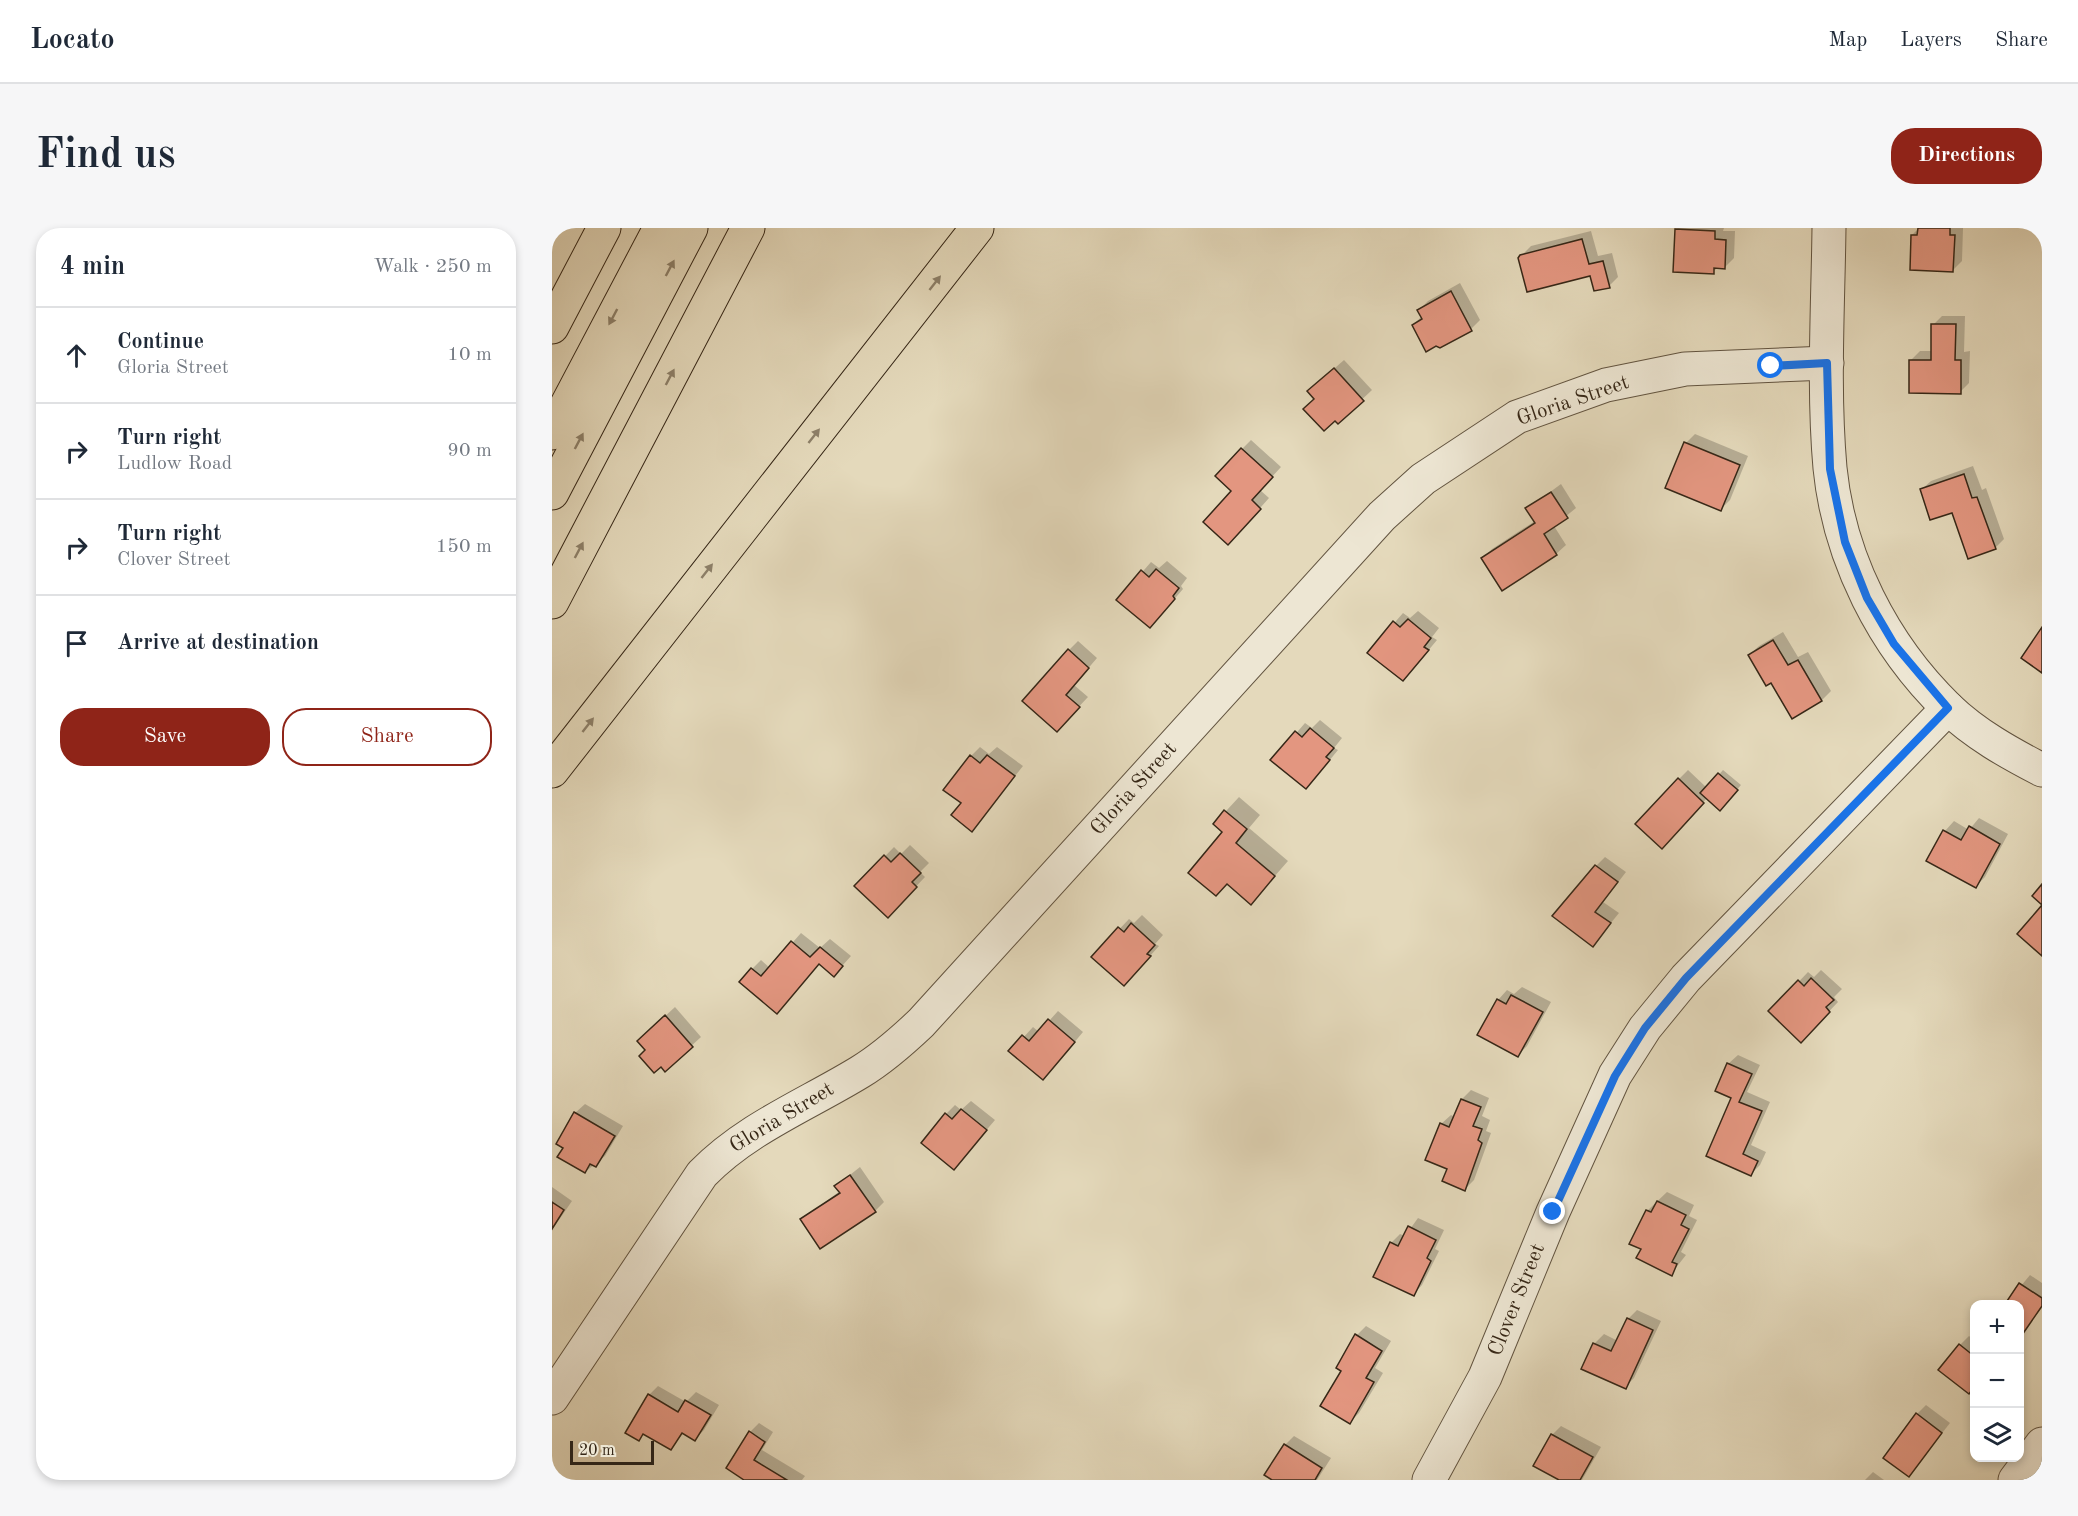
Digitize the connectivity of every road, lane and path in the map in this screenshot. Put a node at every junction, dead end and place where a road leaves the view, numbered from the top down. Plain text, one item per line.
1 (604, 228) edge
2 (660, 228) edge
3 (691, 228) edge
4 (748, 228) edge
5 (977, 228) edge
6 (1829, 228) edge
7 (552, 327) edge
8 (1827, 363) junction
9 (552, 433) edge
10 (552, 493) edge
11 (552, 602) edge
12 (1948, 708) junction
13 (2042, 770) edge
14 (552, 771) edge
15 (552, 1398) edge
16 (2042, 1444) edge
17 (1429, 1480) edge
18 (2014, 1480) edge

1 - 7 highway
2 -> 9 highway
10 -> 3 highway
11 -> 4 highway
14 -> 5 highway
6 - 8 street
8 - 12 street
8 - 15 street, Gloria Street
12 - 13 street
12 - 17 street, Clover Street
16 - 18 street

